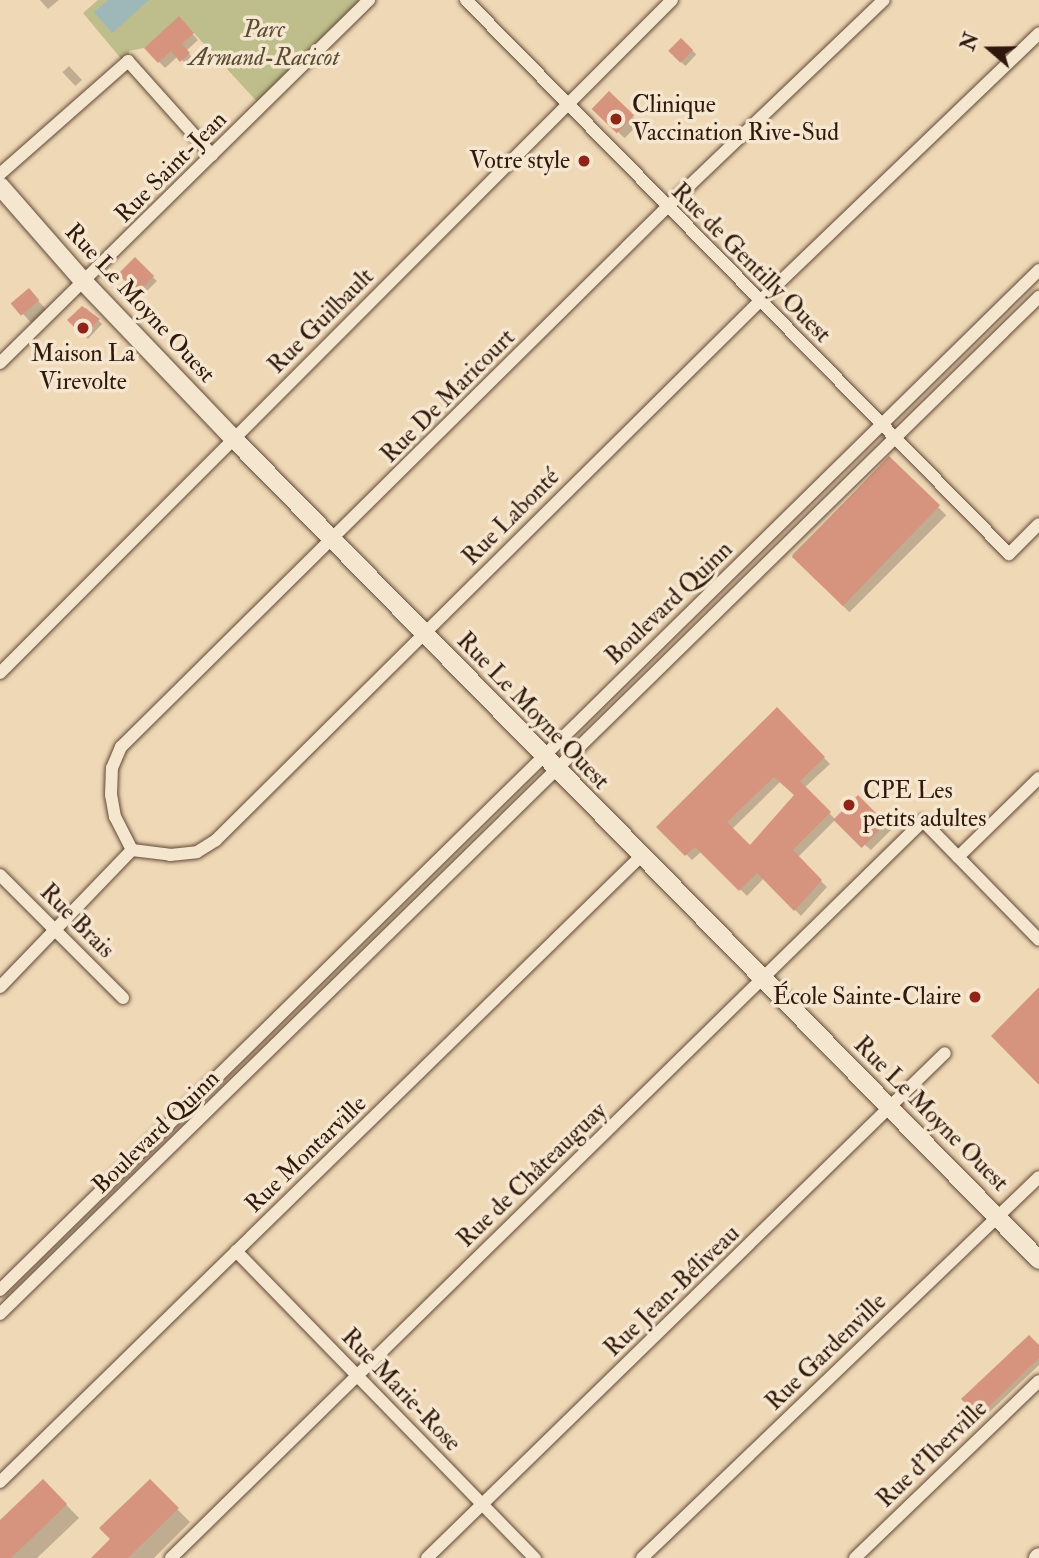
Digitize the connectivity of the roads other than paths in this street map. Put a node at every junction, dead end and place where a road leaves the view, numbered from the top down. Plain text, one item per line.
1 (369, 0) edge
2 (466, 0) edge
3 (672, 0) edge
4 (884, 0) edge
5 (1039, 33) edge
6 (566, 106) junction
7 (212, 155) junction
8 (0, 174) edge
9 (0, 186) edge
10 (666, 208) junction
11 (1039, 270) edge
12 (84, 282) junction
13 (1039, 297) edge
14 (760, 301) junction
15 (0, 363) edge
16 (882, 424) junction
17 (233, 438) junction
18 (895, 438) junction
19 (1039, 524) edge
20 (333, 540) junction
21 (423, 633) junction
22 (0, 673) edge
23 (542, 757) junction
24 (555, 770) junction
25 (1039, 778) edge
26 (132, 850) junction
27 (641, 856) junction
28 (958, 857) junction
29 (0, 874) edge
30 (55, 930) junction
31 (1039, 940) edge
32 (329, 966) junction
33 (342, 979) junction
34 (761, 979) junction
35 (0, 987) edge
36 (123, 998) dead end
37 (945, 1053) dead end
38 (890, 1108) junction
39 (1039, 1177) edge
40 (999, 1216) junction
41 (236, 1251) junction
42 (1039, 1260) edge
43 (0, 1290) edge
44 (0, 1314) edge
45 (357, 1375) junction
46 (1039, 1381) edge
47 (0, 1482) edge
48 (482, 1504) junction
49 (171, 1558) edge
50 (427, 1558) edge
51 (535, 1558) edge
52 (642, 1558) edge
53 (855, 1558) edge

1 - 7 street, Rue Saint-Jean
2 - 6 street, Rue de Gentilly Ouest
3 - 6 street, Rue Guilbault
4 - 10 street, Rue De Maricourt
5 - 14 street, Rue Labonté
6 - 10 street, Rue de Gentilly Ouest
6 - 17 street, Rue Guilbault
7 - 8 street
7 - 12 street, Rue Saint-Jean
9 - 12 street, Rue Le Moyne Ouest
10 - 14 street, Rue de Gentilly Ouest
10 - 20 street, Rue De Maricourt
11 - 16 street, Boulevard Quinn
12 - 15 street, Rue Saint-Jean
12 - 17 street, Rue Le Moyne Ouest
13 - 18 street, Boulevard Quinn
14 - 16 street, Rue de Gentilly Ouest
14 - 21 street, Rue Labonté
16 - 18 street, Rue de Gentilly Ouest
16 - 23 street, Boulevard Quinn
17 - 20 street, Rue Le Moyne Ouest
17 - 22 street, Rue Guilbault
18 - 19 street, Rue de Gentilly Ouest
18 - 24 street, Boulevard Quinn
20 - 21 street, Rue Le Moyne Ouest
20 - 26 street, Rue De Maricourt
21 - 23 street, Rue Le Moyne Ouest
21 - 26 street, Rue Labonté
23 - 24 street, Rue Le Moyne Ouest
23 - 32 street, Boulevard Quinn
24 - 27 street, Rue Le Moyne Ouest
24 - 33 street, Boulevard Quinn
25 - 28 street
26 - 30 street
27 - 34 street, Rue Le Moyne Ouest
27 - 41 street, Rue Montarville
28 - 31 street
28 - 34 street, Rue de Châteauguay
29 - 30 street, Rue Brais
30 - 35 street
30 - 36 street, Rue Brais
32 - 33 street
32 - 43 street, Boulevard Quinn
33 - 44 street, Boulevard Quinn
34 - 38 street, Rue Le Moyne Ouest
34 - 45 street, Rue de Châteauguay
37 - 38 street, Rue Jean-Béliveau
38 - 40 street, Rue Le Moyne Ouest
38 - 48 street, Rue Jean-Béliveau
39 - 40 street, Rue Gardenville
40 - 42 street, Rue Le Moyne Ouest
40 - 52 street, Rue Gardenville
41 - 45 street, Rue Marie-Rose
41 - 47 street, Rue Montarville
45 - 48 street, Rue Marie-Rose
45 - 49 street, Rue de Châteauguay
46 - 53 street, Rue d'Iberville
48 - 50 street, Rue Jean-Béliveau
48 - 51 street, Rue Marie-Rose

